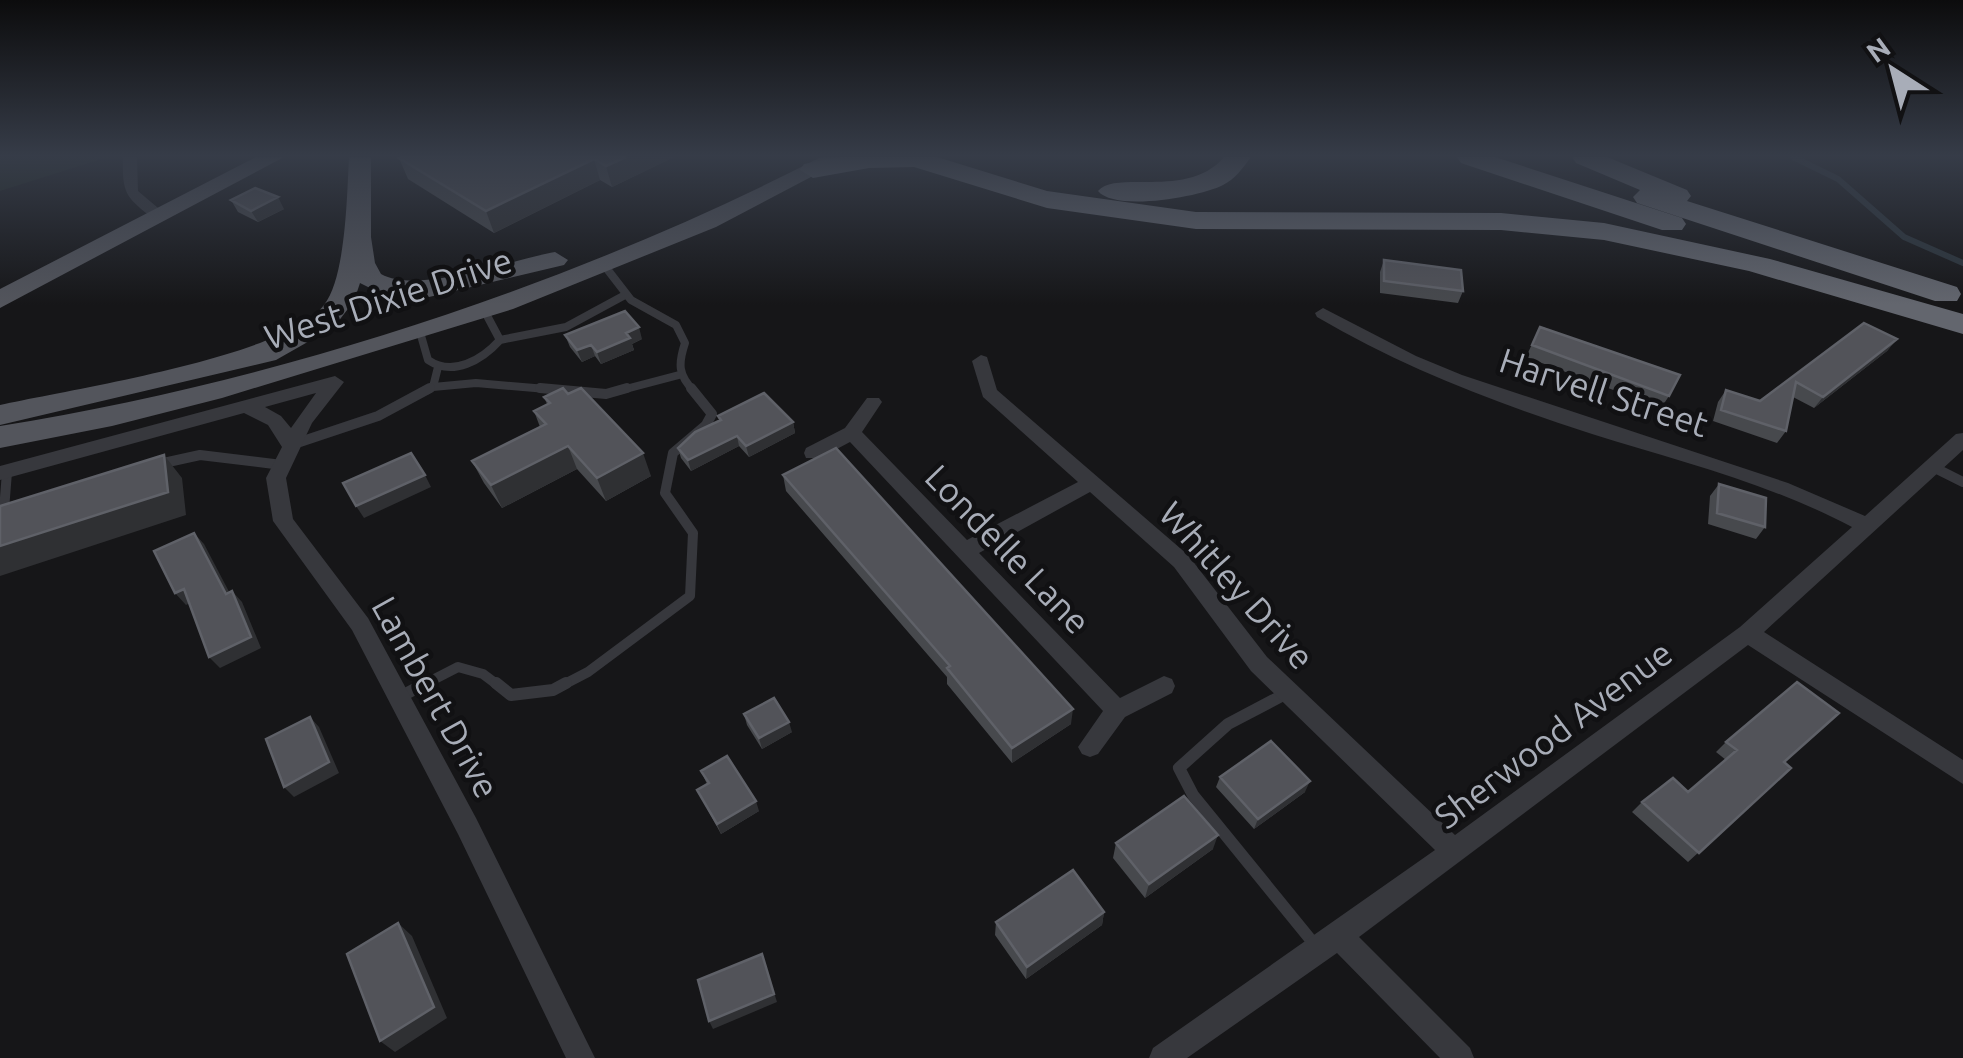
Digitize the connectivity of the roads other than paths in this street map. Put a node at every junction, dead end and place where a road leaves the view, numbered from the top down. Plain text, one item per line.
1 (149, 206) edge
2 (178, 206) edge
3 (360, 206) edge
4 (696, 206) edge
5 (724, 206) edge
6 (1089, 206) edge
7 (1619, 206) edge
8 (1677, 206) edge
9 (1705, 206) edge
10 (160, 216) junction
11 (357, 236) junction
12 (77, 260) junction
13 (555, 260) junction
14 (604, 265) junction
15 (1913, 284) junction
16 (0, 289) edge
17 (625, 295) junction
18 (0, 300) edge
19 (1963, 300) edge
20 (484, 310) junction
21 (1323, 314) dead end
22 (1963, 323) edge
23 (420, 332) junction
24 (500, 340) junction
25 (379, 344) junction
26 (981, 361) dead end
27 (263, 366) junction
28 (438, 367) junction
29 (678, 375) junction
30 (335, 382) junction
31 (433, 387) junction
32 (873, 402) dead end
33 (246, 408) junction
34 (0, 415) edge
35 (852, 433) junction
36 (0, 437) edge
37 (1963, 439) edge
38 (812, 453) dead end
39 (286, 455) junction
40 (154, 465) edge
41 (2, 467) edge
42 (1933, 467) junction
43 (1093, 482) junction
44 (1963, 482) edge
45 (23, 504) edge
46 (2, 511) edge
47 (1868, 527) junction
48 (965, 551) junction
49 (1748, 633) junction
50 (1164, 686) dead end
51 (1289, 692) junction
52 (399, 698) junction
53 (1117, 710) junction
54 (1090, 747) dead end
55 (1963, 773) edge
56 (1454, 851) junction
57 (1329, 943) junction
58 (581, 1058) edge
59 (1163, 1058) edge
60 (1460, 1058) edge

1 - 10 street
2 - 10 main road
3 - 11 main road
4 - 13 main road, West Dixie Drive
5 - 14 main road, West Dixie Drive
6 - 22 highway
7 - 22 highway
8 - 15 highway
9 - 15 highway
10 - 12 main road
11 - 13 main road
11 - 27 main road
12 - 16 main road
12 - 18 main road
13 - 27 main road, West Dixie Drive
14 - 17 lane
14 - 20 main road, West Dixie Drive
15 - 19 highway
17 - 24 lane
17 - 29 lane
20 - 23 main road, West Dixie Drive
20 - 24 lane
21 - 47 street, Harvell Street
23 - 25 main road, West Dixie Drive
23 - 28 lane
24 - 28 lane
25 - 27 main road, West Dixie Drive
25 - 30 main road
26 - 43 street, Whitley Drive
27 - 34 main road, West Dixie Drive
27 - 36 main road, West Dixie Drive
27 - 41 main road
28 - 31 lane
29 - 31 lane
29 - 52 lane
30 - 33 street
30 - 39 street
31 - 39 lane
32 - 35 street
33 - 39 street
33 - 41 street
35 - 38 street
35 - 48 street, Londelle Lane
37 - 42 street, Sherwood Avenue
39 - 40 lane
39 - 52 street, Lambert Drive
41 - 46 lane
42 - 44 lane
42 - 47 street, Sherwood Avenue
43 - 48 street
43 - 51 street, Whitley Drive
45 - 46 lane
47 - 49 street, Sherwood Avenue
48 - 53 street, Londelle Lane
49 - 55 street
49 - 56 street, Sherwood Avenue
50 - 53 street
51 - 56 street, Whitley Drive
51 - 57 lane
52 - 58 street, Lambert Drive
53 - 54 street
56 - 57 street, Sherwood Avenue
57 - 59 street, Sherwood Avenue
57 - 60 street

